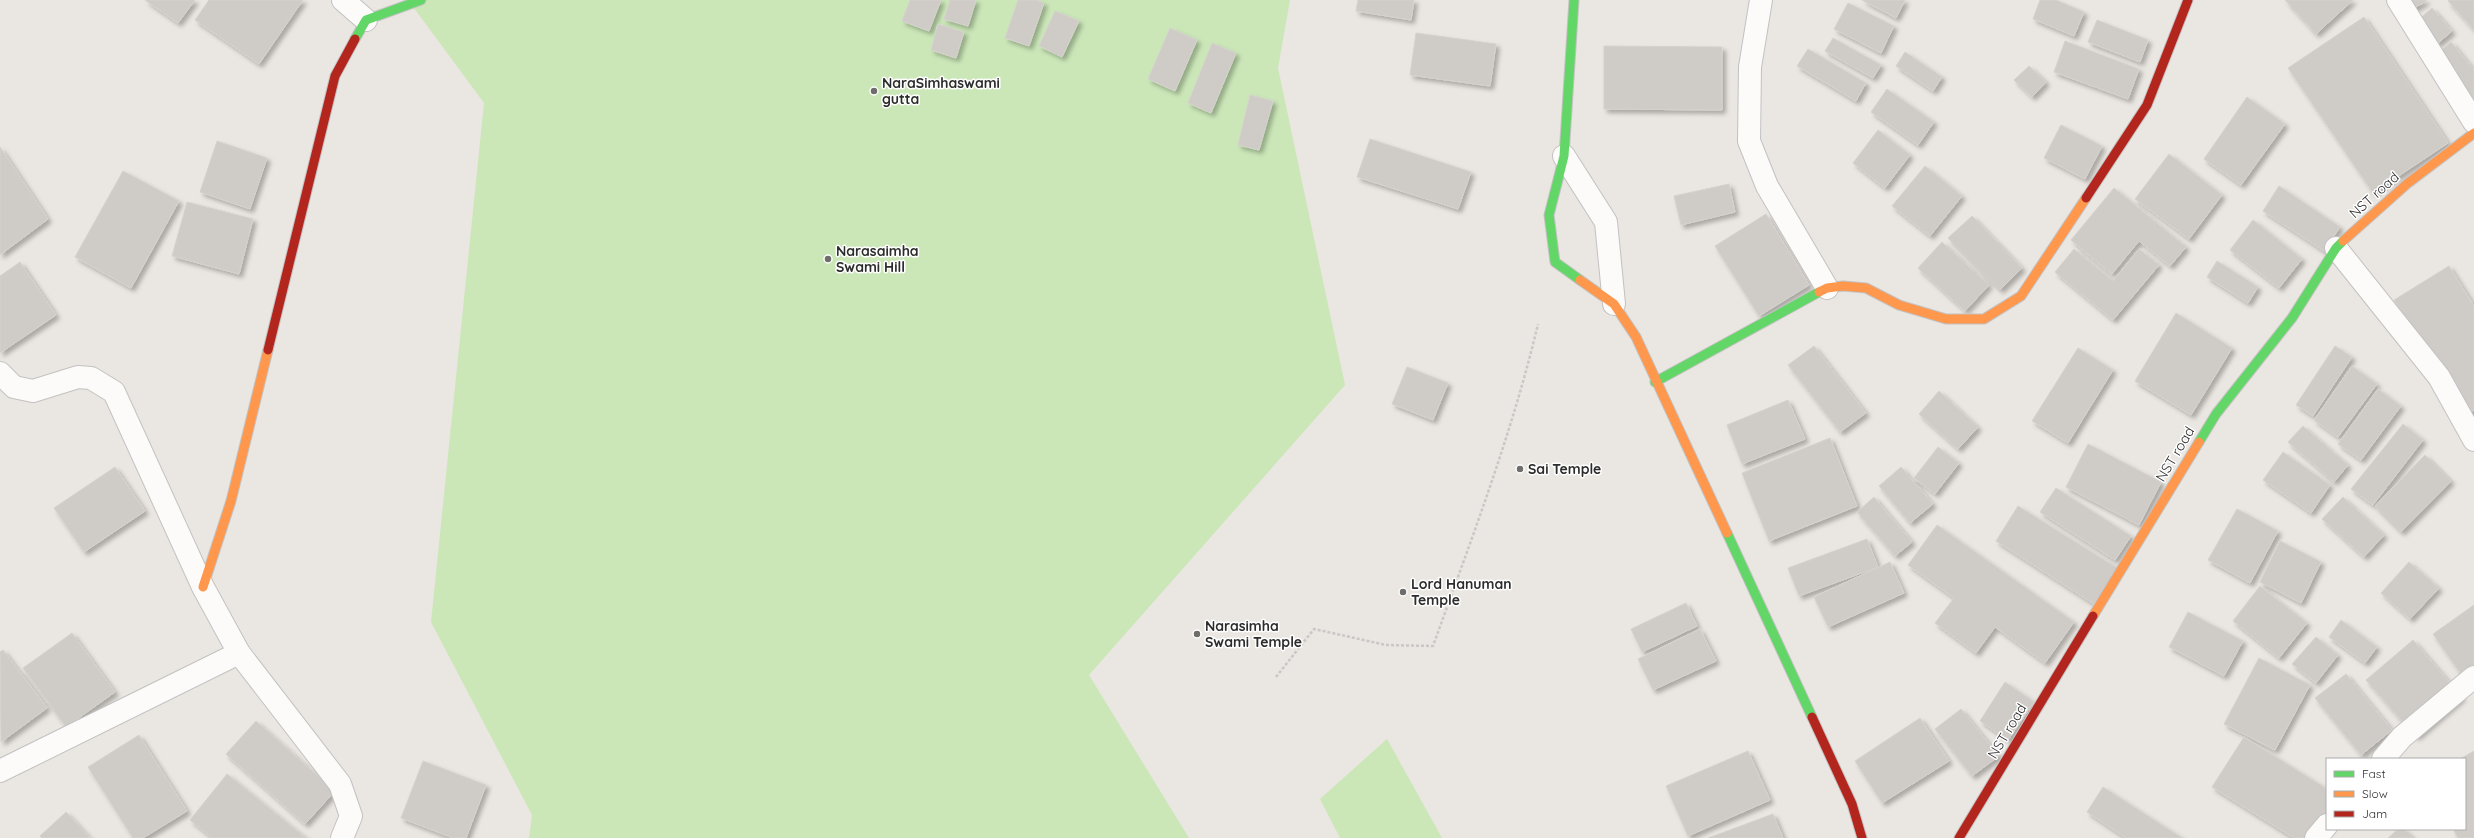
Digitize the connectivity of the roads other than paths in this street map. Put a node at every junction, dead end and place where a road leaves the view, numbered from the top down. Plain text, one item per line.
1 (344, 0) edge
2 (421, 0) edge
3 (1574, 0) edge
4 (1761, 0) edge
5 (2188, 0) edge
6 (2398, 0) edge
7 (366, 20) junction
8 (2474, 122) edge
9 (2474, 133) edge
10 (1564, 156) junction
11 (2336, 248) junction
12 (1827, 288) junction
13 (1614, 304) junction
14 (0, 373) edge
15 (1655, 382) junction
16 (2474, 440) edge
17 (203, 587) junction
18 (239, 653) junction
19 (2474, 677) edge
20 (2384, 758) edge
21 (0, 771) edge
22 (2326, 826) edge
23 (342, 838) edge
24 (1862, 838) edge
25 (1960, 838) edge
26 (2316, 838) edge

1 - 7 street
2 - 7 street
3 - 10 street
4 - 12 street
5 - 12 street
6 - 8 street
7 - 17 street
9 - 11 street, NST road
10 - 13 street
10 - 13 street
11 - 16 street
11 - 25 street, NST road
12 - 15 street
13 - 15 street
14 - 17 street
15 - 24 street
17 - 18 street
18 - 21 street
18 - 23 street
19 - 20 street
22 - 26 street

